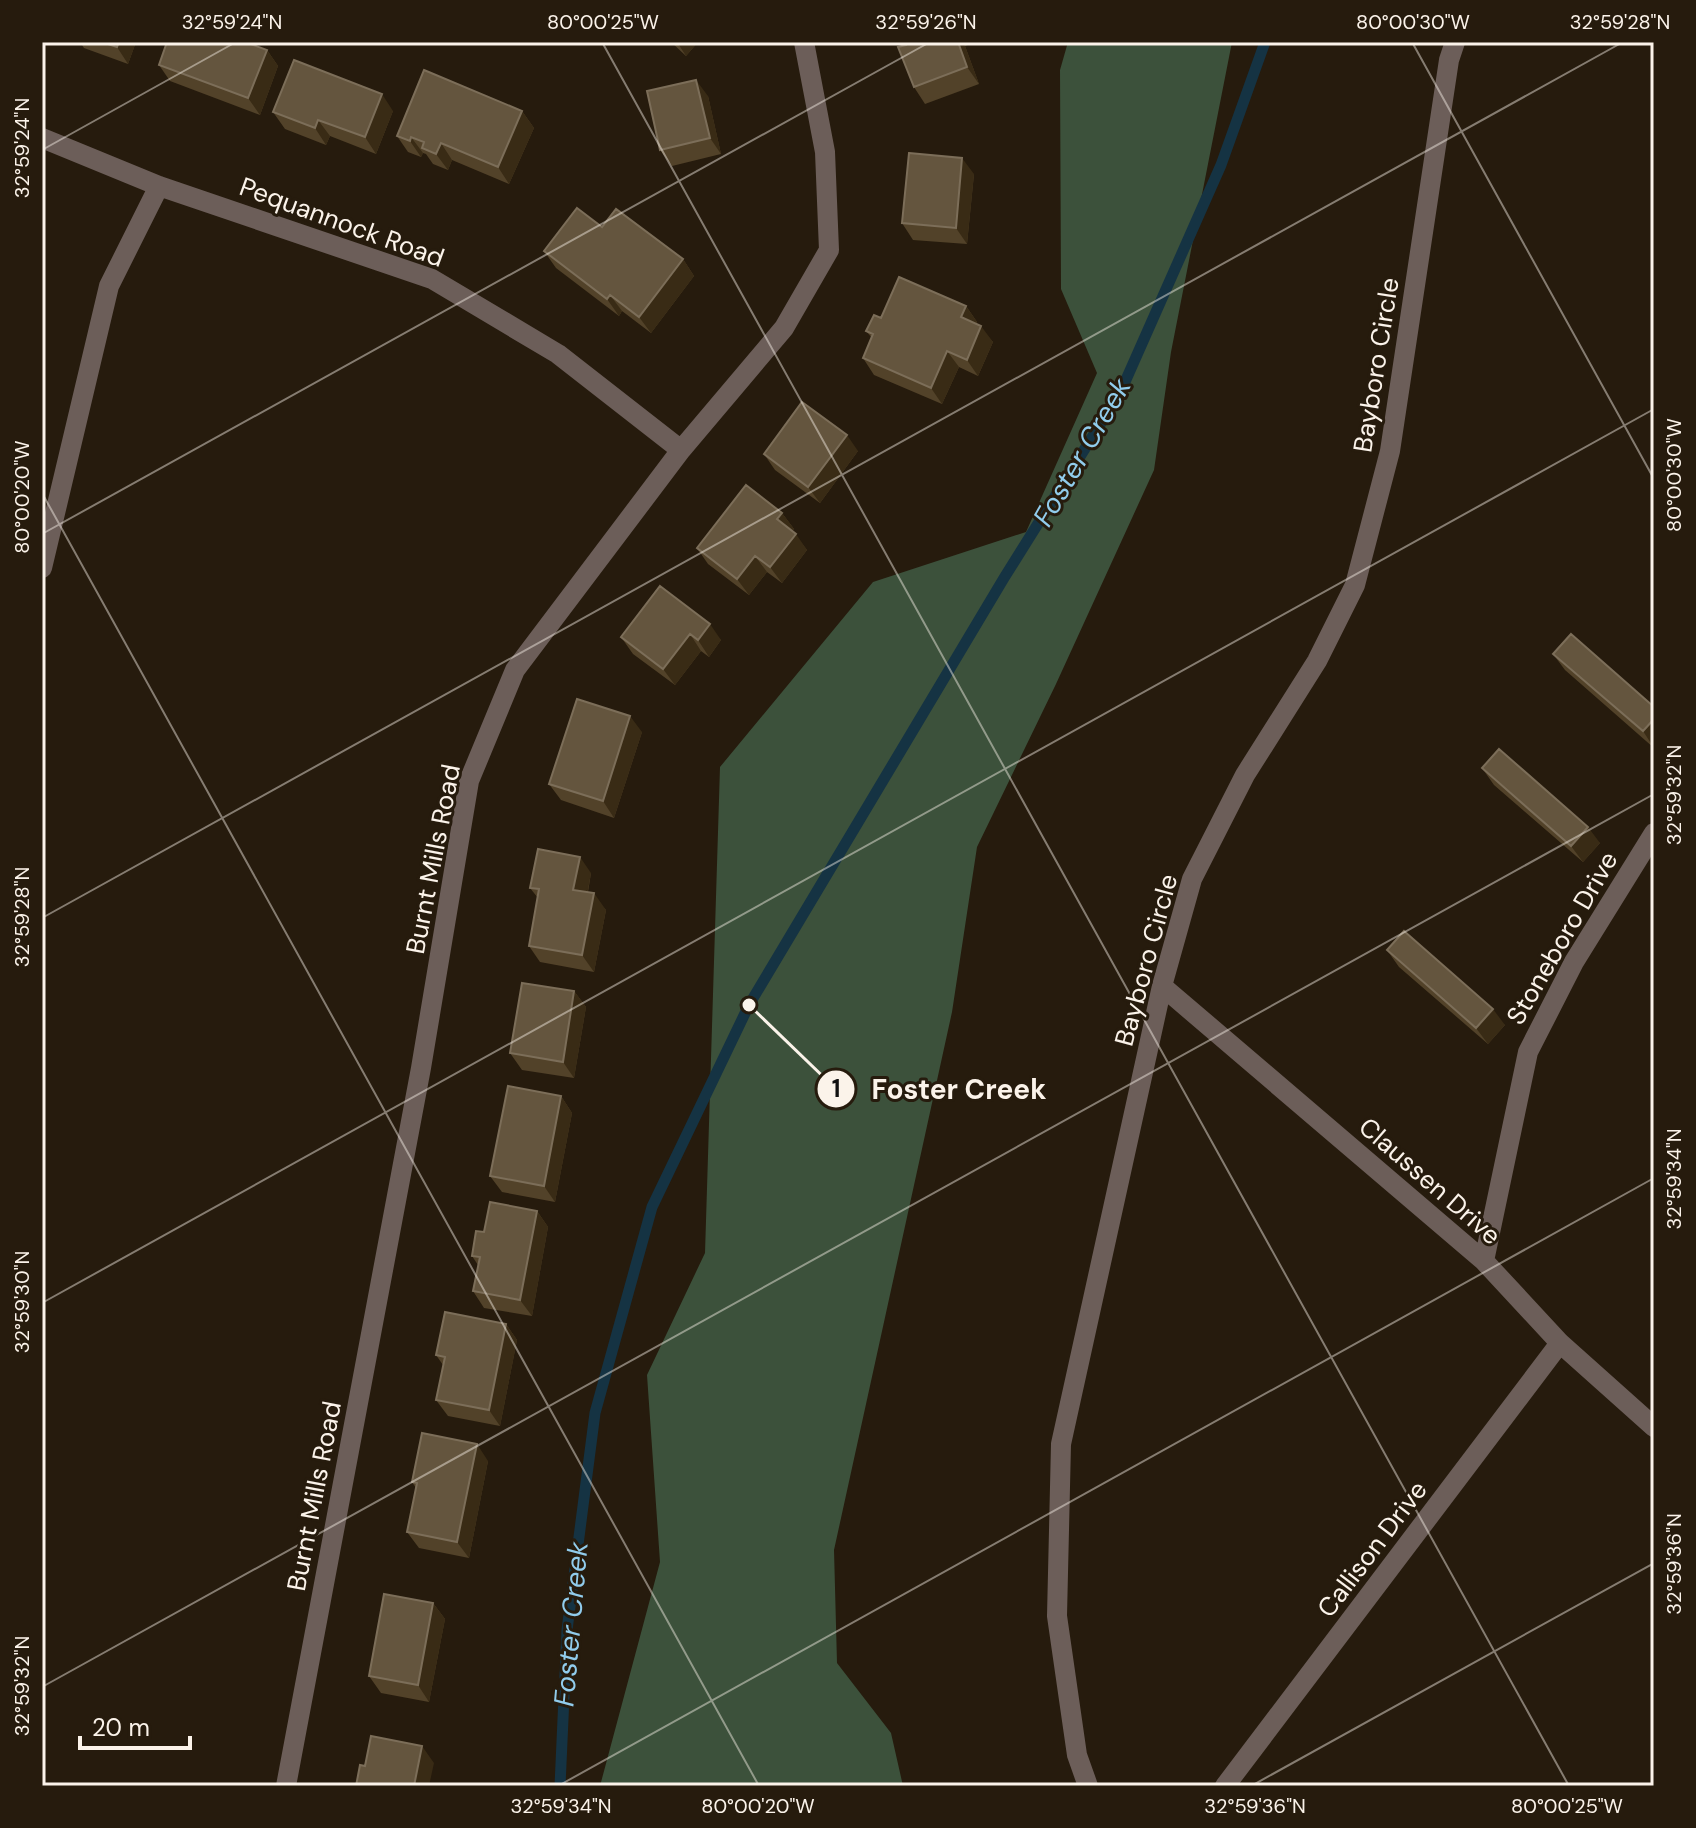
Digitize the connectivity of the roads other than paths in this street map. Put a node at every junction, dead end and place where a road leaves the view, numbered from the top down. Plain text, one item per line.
1 (804, 42) edge
2 (1455, 42) edge
3 (42, 138) edge
4 (159, 186) junction
5 (681, 450) junction
6 (42, 568) edge
7 (1654, 833) edge
8 (1162, 986) junction
9 (1484, 1261) junction
10 (1560, 1343) junction
11 (1654, 1427) edge
12 (286, 1786) edge
13 (1088, 1786) edge
14 (1225, 1786) edge

1 - 5 street, Burnt Mills Road
2 - 8 street, Bayboro Circle
3 - 4 street, Pequannock Road
4 - 5 street, Pequannock Road
4 - 6 street
5 - 12 street, Burnt Mills Road
7 - 9 street, Stoneboro Drive
8 - 9 street, Claussen Drive
8 - 13 street, Bayboro Circle
9 - 10 street, Claussen Drive
10 - 11 street, Claussen Drive
10 - 14 street, Callison Drive

